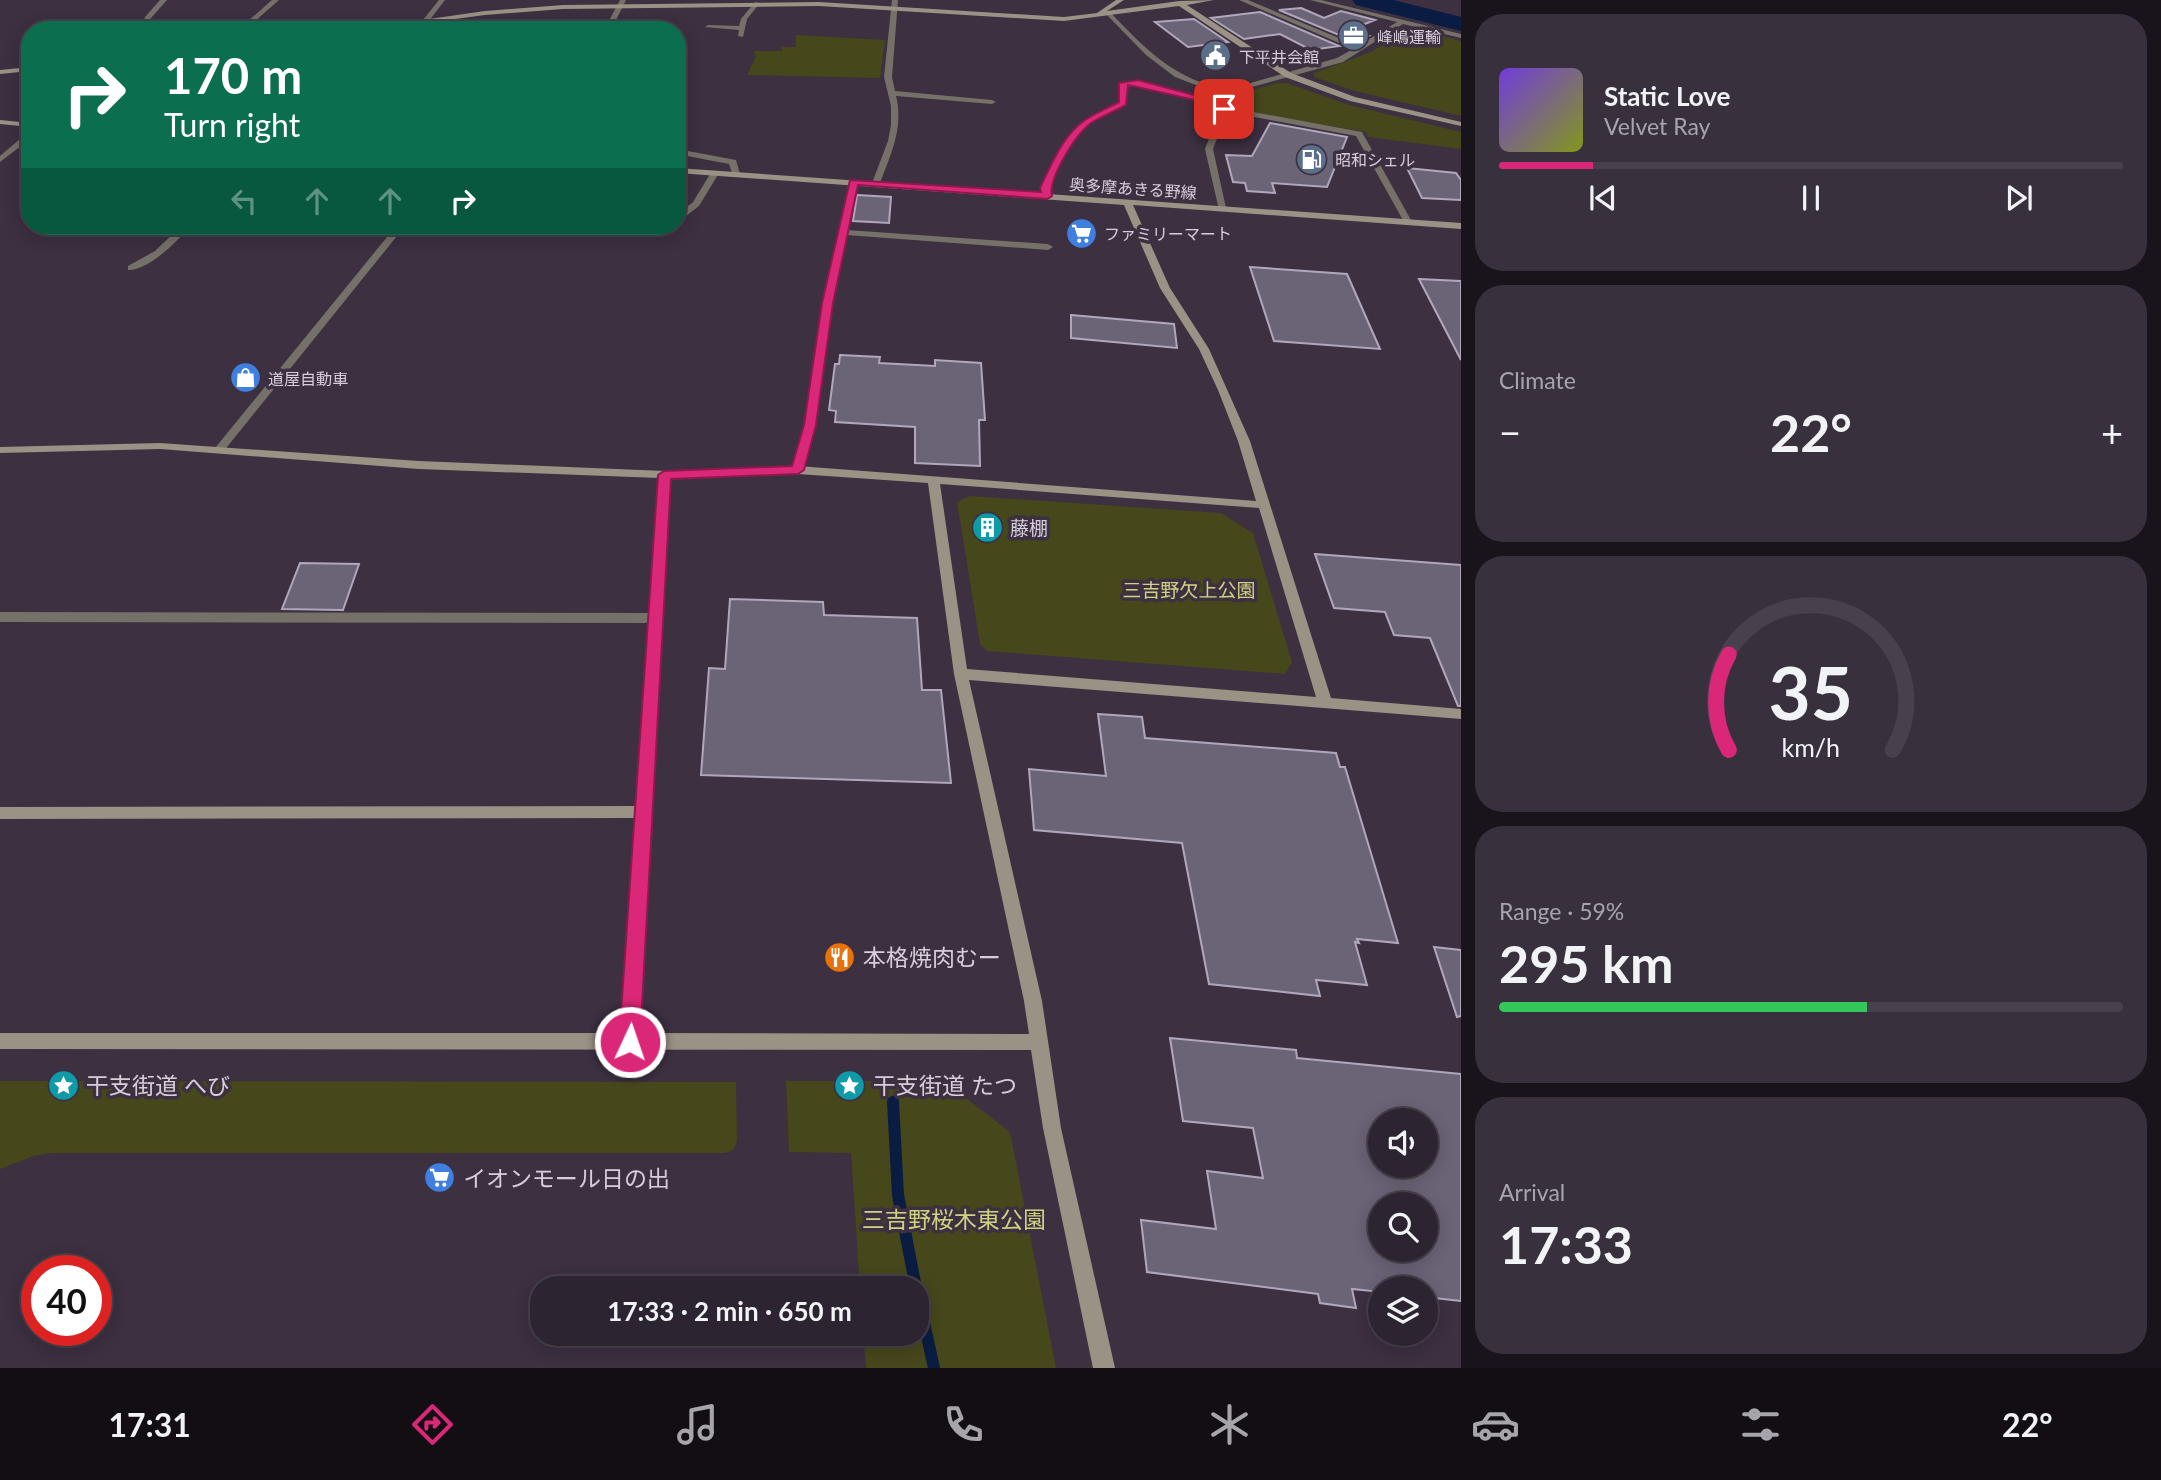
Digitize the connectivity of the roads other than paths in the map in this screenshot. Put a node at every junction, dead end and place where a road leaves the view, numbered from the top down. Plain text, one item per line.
1 (164, 0) edge
2 (276, 0) edge
3 (442, 0) edge
4 (1121, 0) edge
5 (1168, 0) edge
6 (1211, 0) edge
7 (1242, 0) edge
8 (1313, 0) edge
9 (622, 3) edge
10 (757, 3) junction
11 (895, 4) edge
12 (1181, 4) junction
13 (1109, 14) junction
14 (1096, 15) junction
15 (427, 19) junction
16 (147, 21) edge
17 (252, 21) edge
18 (414, 21) edge
19 (612, 21) edge
20 (1402, 22) junction
21 (708, 27) dead end
22 (1461, 36) edge
23 (1356, 48) junction
24 (21, 70) edge
25 (0, 72) edge
26 (1288, 75) junction
27 (891, 93) junction
28 (992, 102) dead end
29 (1224, 109) junction
30 (0, 122) edge
31 (21, 124) edge
32 (1461, 124) edge
33 (21, 142) edge
34 (686, 153) edge
35 (0, 160) edge
36 (686, 171) edge
37 (715, 173) junction
38 (736, 174) junction
39 (853, 182) junction
40 (876, 183) junction
41 (1047, 196) junction
42 (1127, 201) junction
43 (1222, 208) junction
44 (686, 212) edge
45 (1408, 222) junction
46 (1461, 226) edge
47 (841, 232) junction
48 (177, 235) edge
49 (394, 235) edge
50 (1048, 247) dead end
51 (131, 268) dead end
52 (4, 450) edge
53 (219, 450) junction
54 (0, 462) edge
55 (798, 470) junction
56 (664, 475) junction
57 (933, 480) junction
58 (1265, 505) junction
59 (0, 617) edge
60 (656, 618) junction
61 (961, 674) junction
62 (1325, 703) junction
63 (1461, 714) edge
64 (644, 812) junction
65 (0, 813) edge
66 (0, 1041) edge
67 (630, 1042) junction
68 (1039, 1042) junction
69 (1104, 1368) edge

1 - 16 street
2 - 17 street
3 - 15 street
4 - 14 street
5 - 12 street
6 - 12 street
7 - 23 street
8 - 20 street
9 - 10 street
9 - 15 street
9 - 19 street
10 - 11 street
10 - 21 street
11 - 14 street
11 - 27 street
12 - 13 street
12 - 26 street
13 - 14 street
13 - 26 street
15 - 18 street
20 - 22 street
20 - 23 street
23 - 26 street
24 - 25 street
26 - 32 street
27 - 28 street
27 - 40 street
29 - 41 street
29 - 43 street
29 - 45 street
30 - 31 street
33 - 35 street
34 - 38 street
36 - 37 street, 奥多摩あきる野線
37 - 38 street, 奥多摩あきる野線
37 - 44 street
38 - 39 street, 奥多摩あきる野線
39 - 40 street, 奥多摩あきる野線
39 - 47 street
40 - 41 street, 奥多摩あきる野線
41 - 42 street, 奥多摩あきる野線
42 - 43 street, 奥多摩あきる野線
42 - 58 street
43 - 45 street, 奥多摩あきる野線
45 - 46 street, 奥多摩あきる野線
47 - 50 street
47 - 55 street
48 - 51 street
49 - 53 street
52 - 53 street
52 - 54 street
53 - 56 street
55 - 56 street
55 - 57 street
56 - 60 street
57 - 58 street
57 - 61 street
58 - 62 street
59 - 60 street
60 - 64 street
61 - 62 street
61 - 68 street
62 - 63 street
64 - 65 street
64 - 67 street
66 - 67 street
67 - 68 street
68 - 69 street

